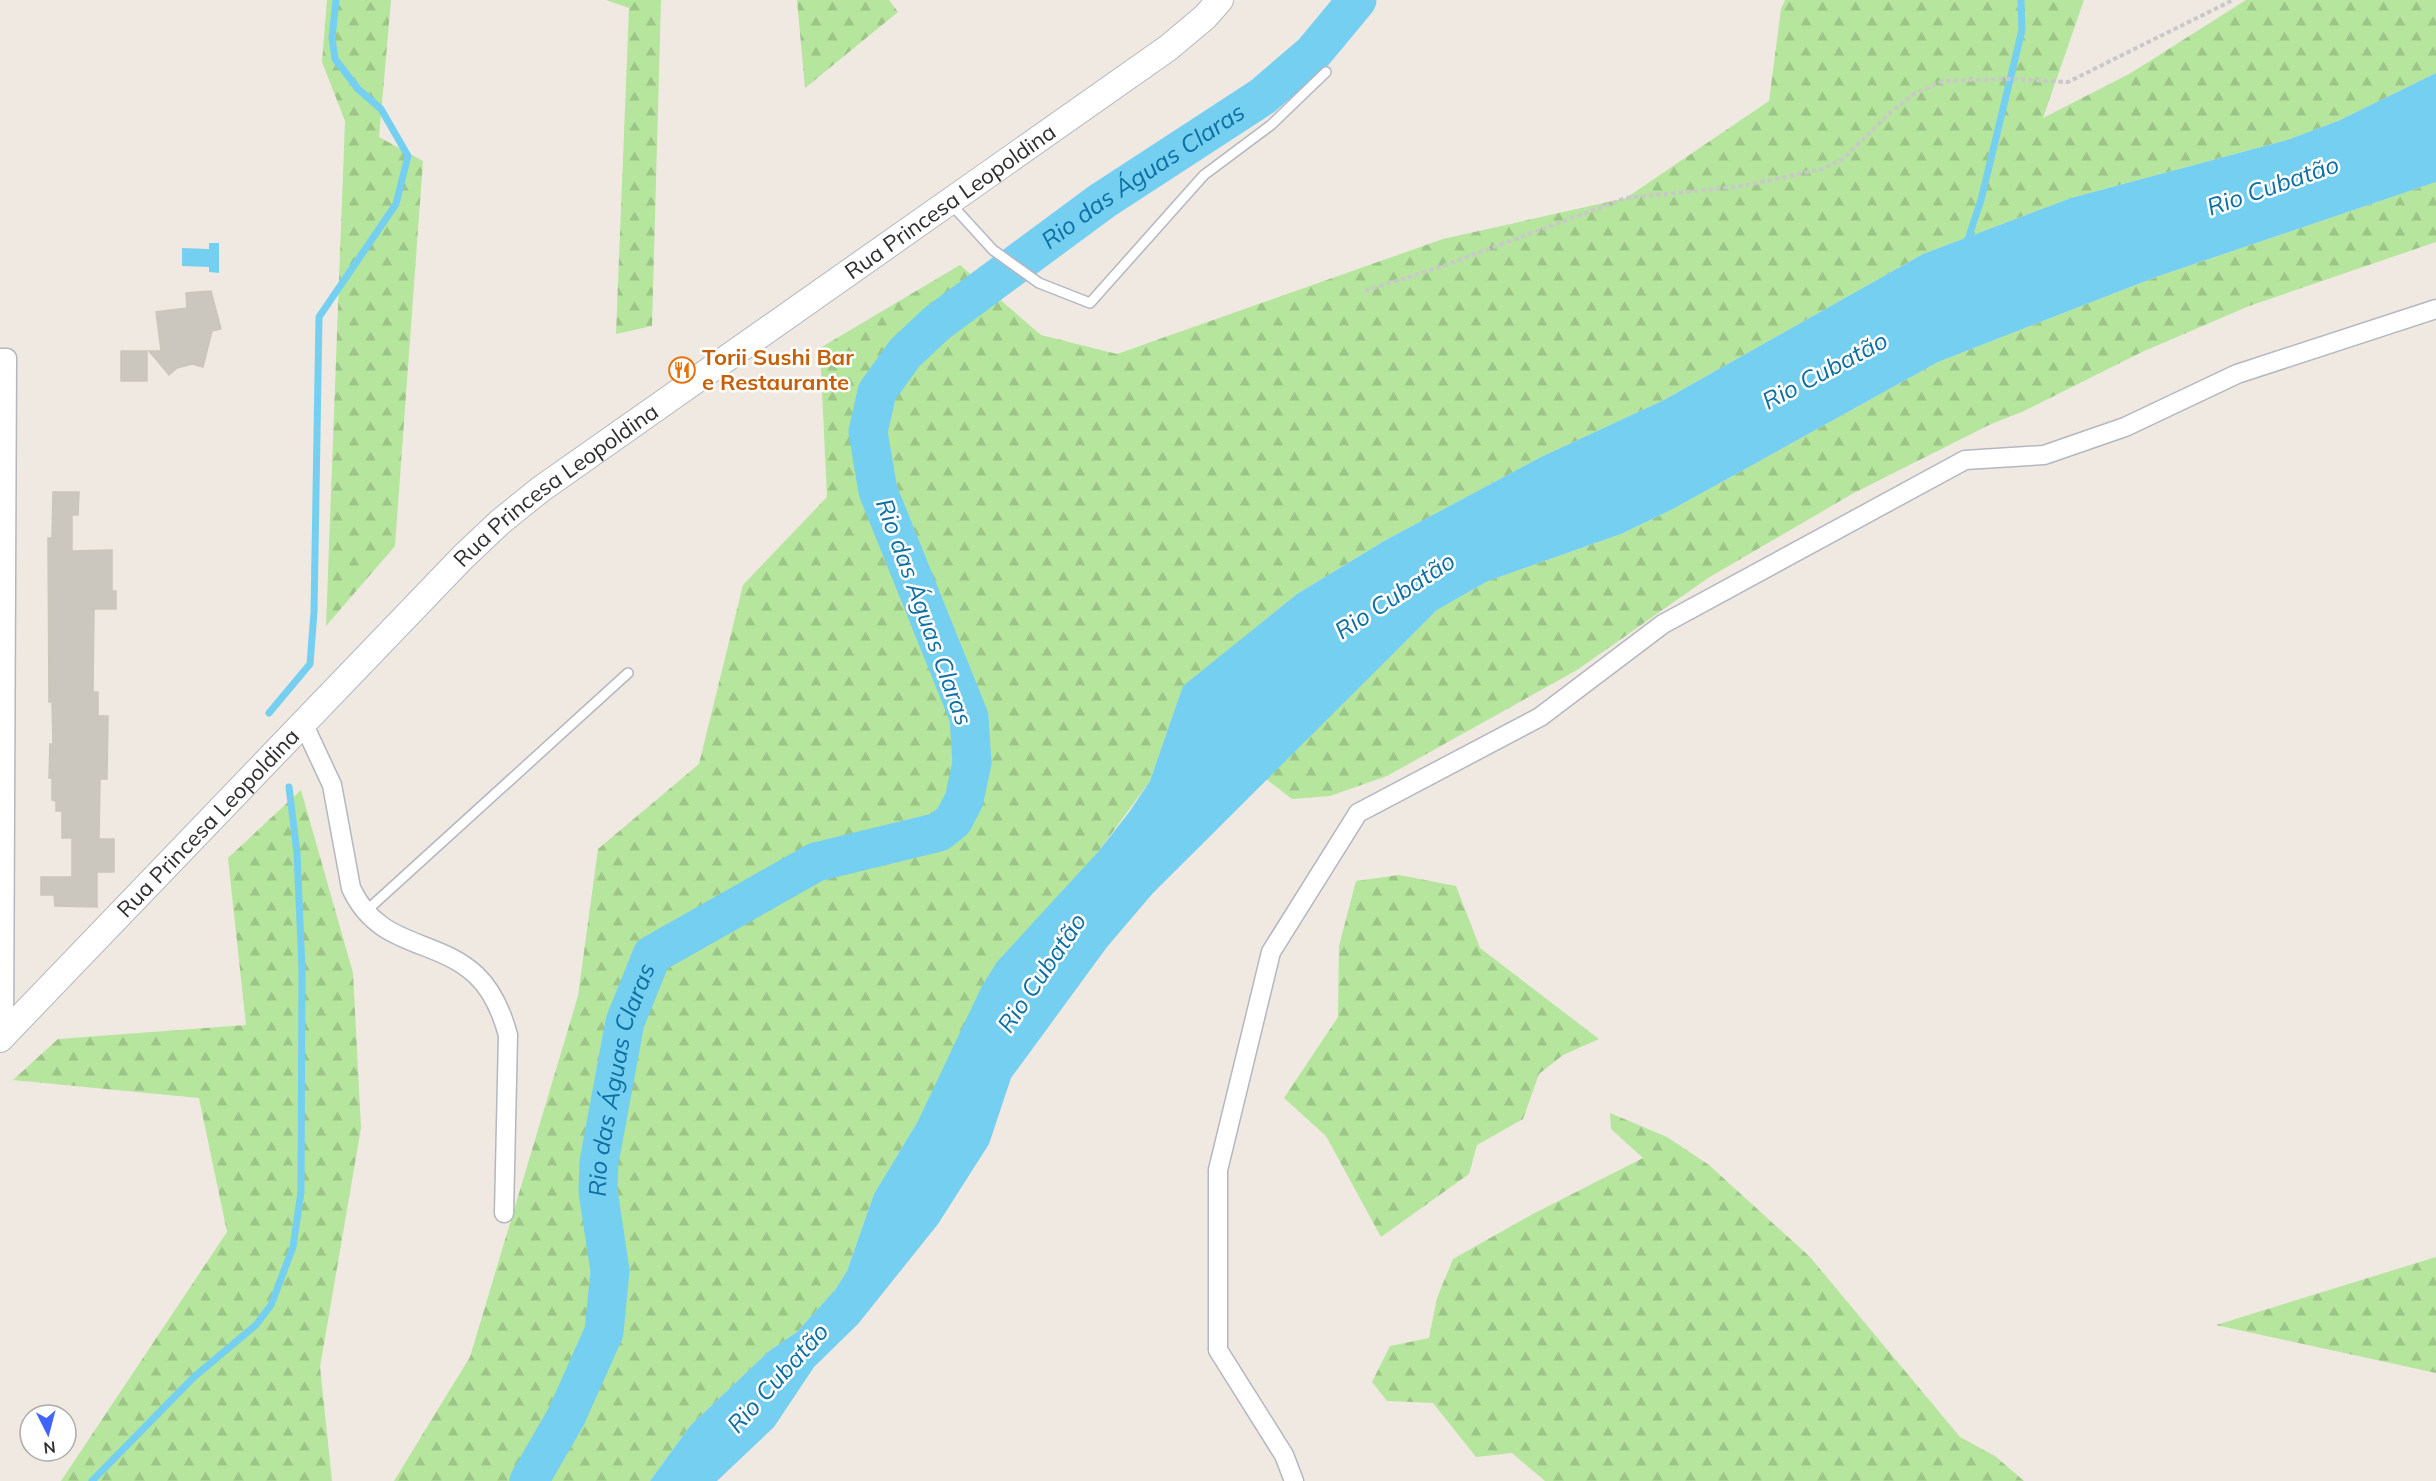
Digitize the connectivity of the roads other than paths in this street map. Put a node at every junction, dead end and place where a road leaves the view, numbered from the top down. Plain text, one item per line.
1 (1220, 0) edge
2 (1326, 72) dead end
3 (949, 202) junction
4 (2436, 309) edge
5 (3, 358) edge
6 (628, 673) dead end
7 (304, 725) junction
8 (2, 904) edge
9 (365, 912) junction
10 (2, 1037) edge
11 (504, 1212) dead end
12 (1294, 1481) edge

1 - 3 street, Rua Princesa Leopoldina
2 - 3 lane
3 - 7 street, Rua Princesa Leopoldina
4 - 12 street
5 - 8 street
6 - 9 lane
7 - 9 street
7 - 10 street, Rua Princesa Leopoldina
8 - 10 street
9 - 11 street

